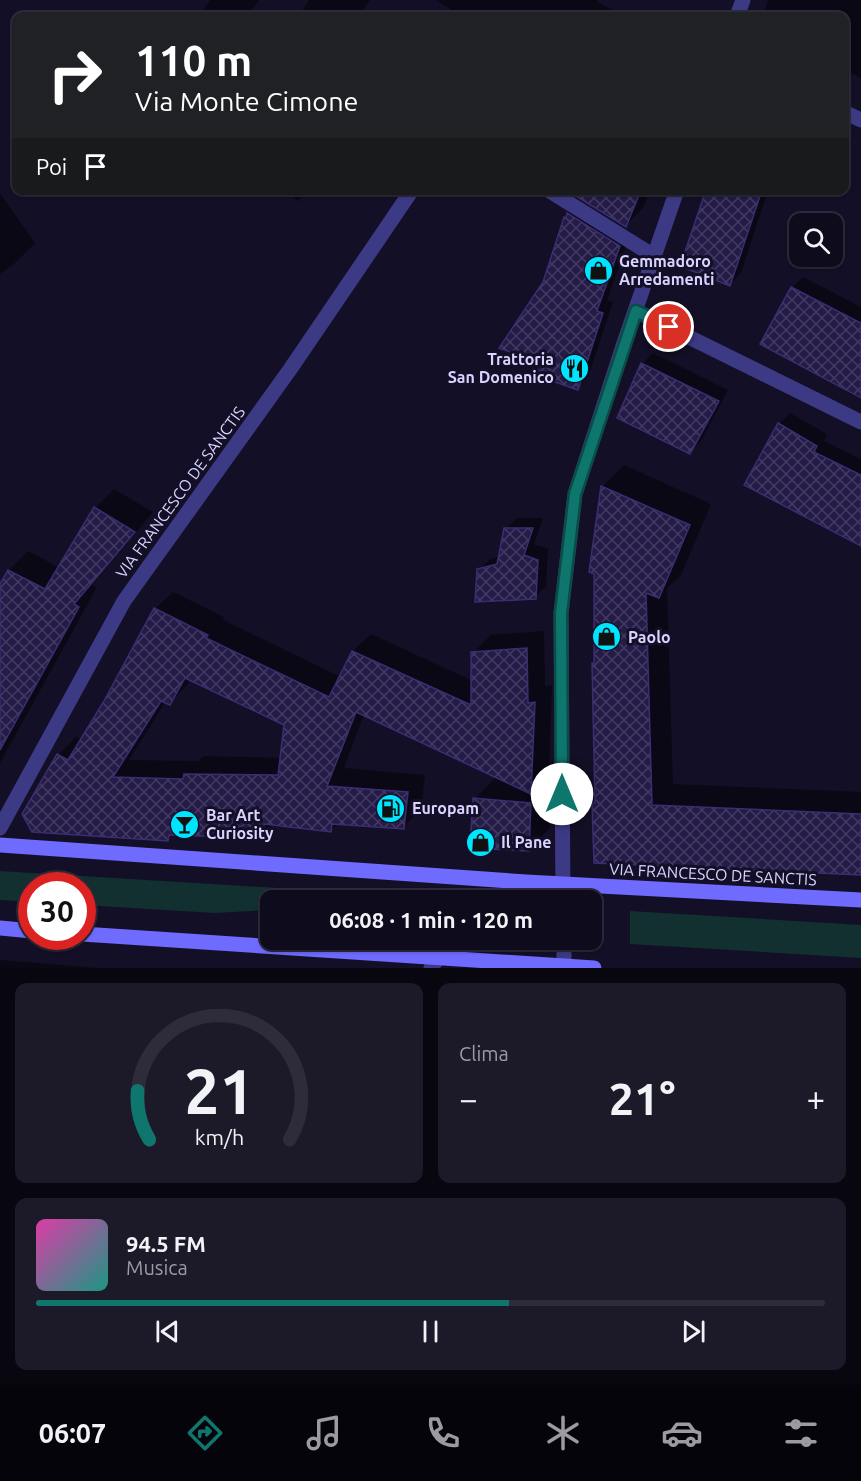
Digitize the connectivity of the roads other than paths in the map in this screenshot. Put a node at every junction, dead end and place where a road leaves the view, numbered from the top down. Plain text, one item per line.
1 (409, 195) edge
2 (556, 195) edge
3 (675, 195) edge
4 (654, 256) junction
5 (636, 311) junction
6 (861, 422) edge
7 (0, 828) edge
8 (0, 845) edge
9 (563, 884) junction
10 (563, 890) edge
11 (861, 900) edge
12 (0, 928) edge
13 (18, 930) edge
14 (96, 935) edge
15 (564, 950) edge
16 (435, 963) edge
17 (564, 967) edge
18 (594, 968) edge

1 - 7 street, VIA FRANCESCO DE SANCTIS
2 - 4 street
3 - 4 street
4 - 5 street
5 - 6 street
5 - 9 street
8 - 9 main road, VIA FRANCESCO DE SANCTIS
9 - 10 street
9 - 11 main road, VIA FRANCESCO DE SANCTIS
12 - 13 main road
14 - 16 main road
15 - 17 street
16 - 17 main road
17 - 18 main road

